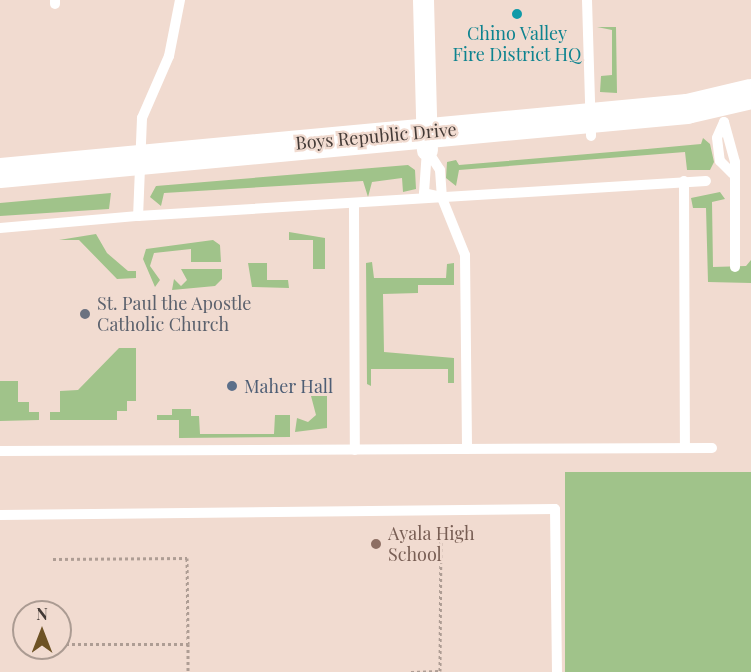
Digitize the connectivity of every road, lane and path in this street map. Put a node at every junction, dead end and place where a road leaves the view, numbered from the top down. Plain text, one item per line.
1 (180, 0) edge
2 (423, 0) edge
3 (587, 0) edge
4 (751, 94) edge
5 (738, 118) edge
6 (590, 127) junction
7 (427, 141) junction
8 (138, 167) junction
9 (0, 173) edge
10 (684, 180) junction
11 (706, 181) dead end
12 (0, 192) edge
13 (442, 198) junction
14 (354, 207) junction
15 (138, 216) junction
16 (0, 228) edge
17 (735, 267) dead end
18 (685, 448) junction
19 (712, 448) dead end
20 (467, 449) junction
21 (355, 450) junction
22 (0, 452) edge
23 (0, 515) edge
24 (441, 537) dead end
25 (53, 559) dead end
26 (72, 644) edge
27 (188, 644) junction
28 (188, 672) edge
29 (411, 672) edge
30 (557, 672) edge

1 - 8 lane
2 - 7 street
3 - 6 lane
4 - 6 main road, Boys Republic Drive
5 - 6 main road, Boys Republic Drive
5 - 17 lane
6 - 7 main road, Boys Republic Drive
7 - 8 main road, Boys Republic Drive
7 - 13 lane
7 - 13 lane
8 - 9 main road, Boys Republic Drive
8 - 12 main road, Boys Republic Drive
8 - 15 lane
10 - 11 lane
10 - 13 lane
10 - 18 lane
13 - 14 lane
13 - 20 lane
14 - 15 lane
14 - 21 lane
15 - 16 lane
18 - 19 lane
18 - 20 lane
20 - 21 lane
21 - 22 lane
23 - 30 lane
24 - 29 path
25 - 27 path
26 - 27 path
27 - 28 path

